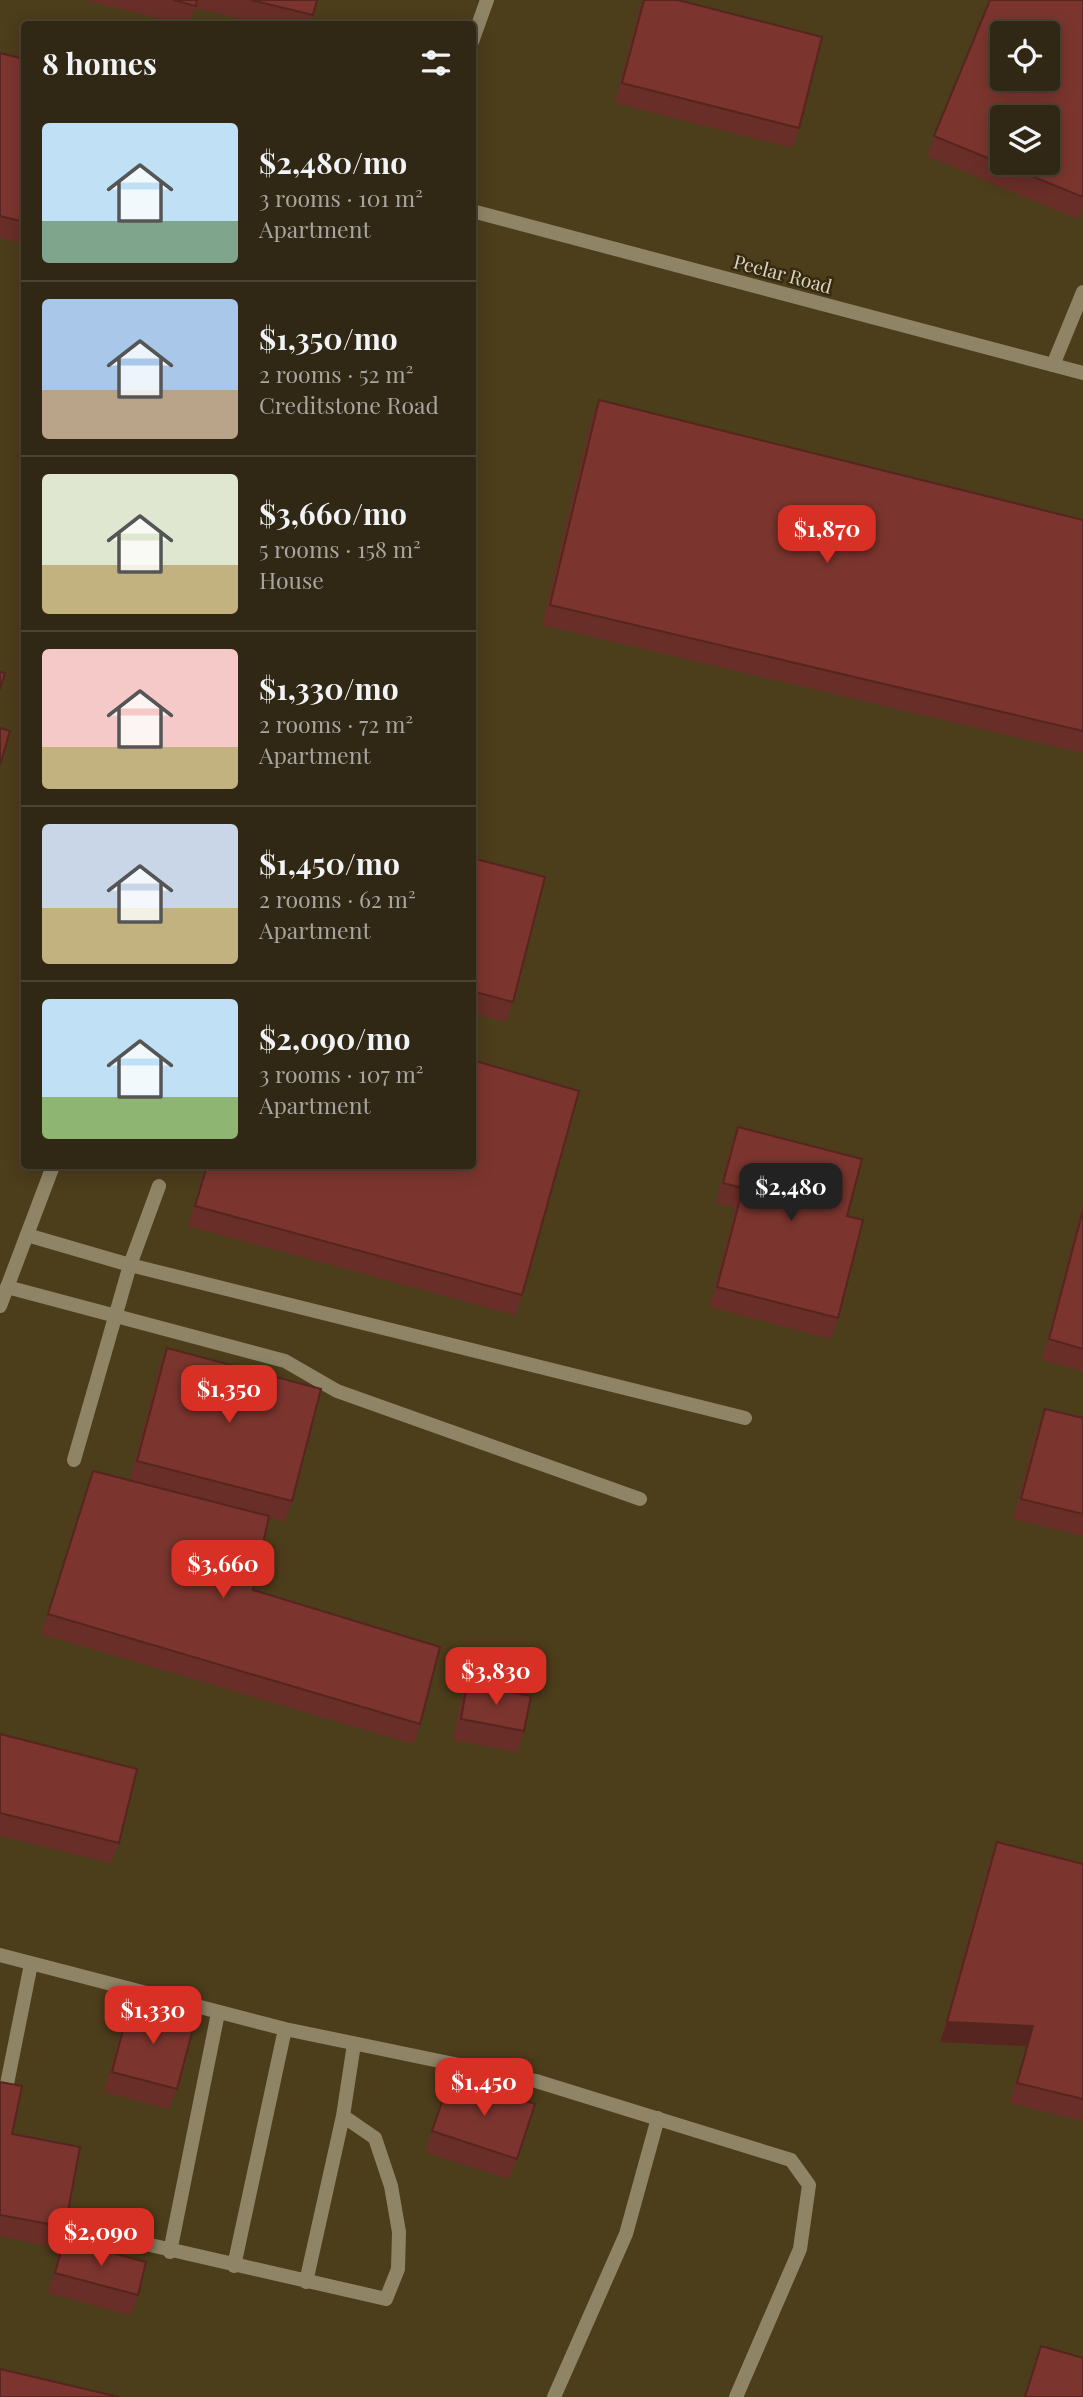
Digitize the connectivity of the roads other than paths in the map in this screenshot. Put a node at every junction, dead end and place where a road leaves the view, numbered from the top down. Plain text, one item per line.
1 (487, 0) edge
2 (476, 31) edge
3 (476, 212) edge
4 (1083, 292) edge
5 (1053, 365) junction
6 (1083, 373) edge
7 (52, 1169) edge
8 (159, 1186) dead end
9 (27, 1235) junction
10 (130, 1265) junction
11 (7, 1287) junction
12 (0, 1306) edge
13 (114, 1316) junction
14 (745, 1418) dead end
15 (74, 1460) dead end
16 (640, 1499) dead end
17 (0, 1955) edge
18 (31, 1964) junction
19 (218, 2013) junction
20 (285, 2029) junction
21 (354, 2044) junction
22 (5, 2094) edge
23 (343, 2116) junction
24 (658, 2118) junction
25 (85, 2230) dead end
26 (170, 2252) junction
27 (234, 2266) junction
28 (306, 2282) junction
29 (554, 2397) edge
30 (736, 2397) edge

1 - 2 street
3 - 5 street, Peelar Road
4 - 5 street
5 - 6 street, Peelar Road
7 - 9 street
8 - 10 street
9 - 10 street
9 - 11 street
10 - 13 street
10 - 14 street
11 - 12 street
11 - 13 street
13 - 15 street
13 - 16 street
17 - 18 street
18 - 19 street
18 - 22 street
19 - 20 street
19 - 26 street
20 - 21 street
20 - 27 street
21 - 23 street
21 - 24 street
23 - 28 street
23 - 28 street
24 - 29 street
24 - 30 street
25 - 26 street
26 - 27 street
27 - 28 street

